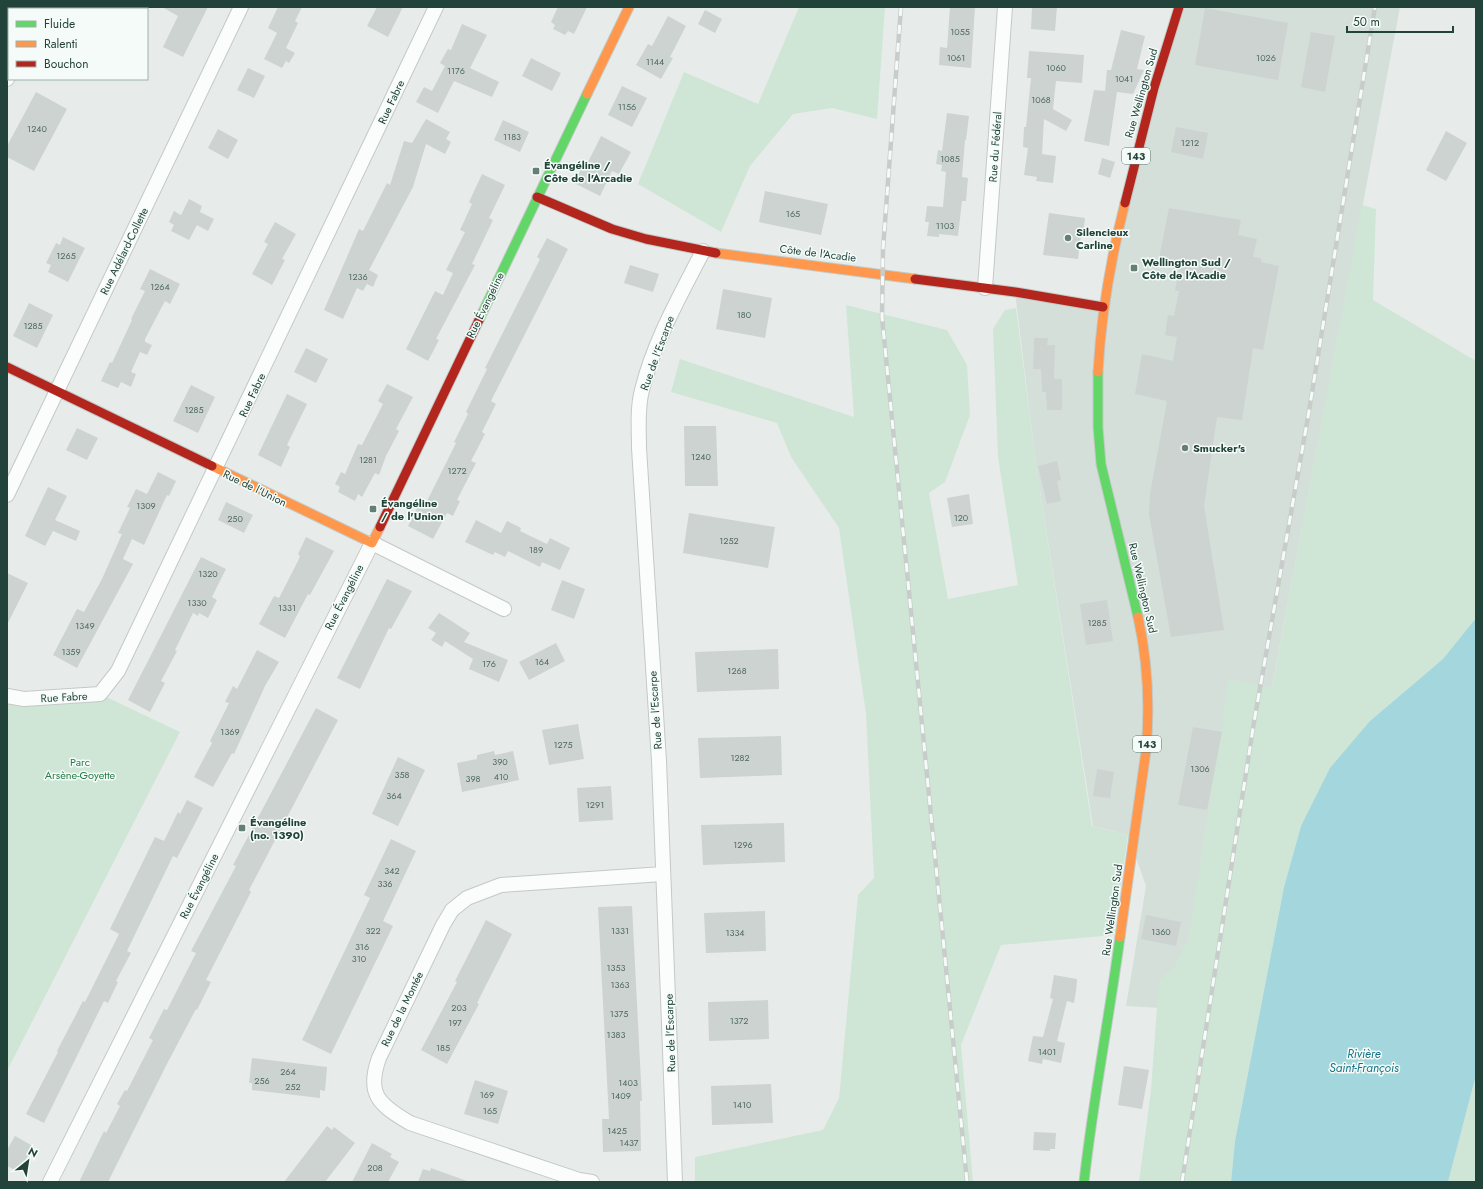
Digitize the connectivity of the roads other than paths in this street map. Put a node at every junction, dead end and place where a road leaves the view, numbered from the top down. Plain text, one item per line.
1 (241, 7) edge
2 (436, 7) edge
3 (629, 7) edge
4 (1005, 7) edge
5 (1180, 7) edge
6 (537, 197) junction
7 (703, 251) junction
8 (985, 288) junction
9 (1103, 307) junction
10 (7, 367) edge
11 (57, 391) junction
12 (216, 469) junction
13 (7, 495) edge
14 (372, 543) junction
15 (504, 608) dead end
16 (7, 696) edge
17 (663, 874) junction
18 (50, 1182) edge
19 (592, 1182) edge
20 (675, 1182) edge
21 (1084, 1182) edge

1 - 11 street, Rue Adélard-Collette
2 - 12 street, Rue Fabre
3 - 6 street, Rue Évangéline
4 - 8 street, Rue du Fédéral
5 - 9 street, Rue Wellington Sud / 143
6 - 7 street, Côte de l'Acadie
6 - 14 street, Rue Évangéline
7 - 8 street, Côte de l'Acadie
7 - 17 street, Rue de l'Escarpe
8 - 9 street, Côte de l'Acadie
9 - 21 street, Rue Wellington Sud / 143
10 - 11 street, Rue de l'Union
11 - 12 street, Rue de l'Union
11 - 13 street, Rue Adélard-Collette
12 - 14 street, Rue de l'Union
12 - 16 street, Rue Fabre
14 - 15 street, Rue de l'Union
14 - 18 street, Rue Évangéline
17 - 19 street, Rue de la Montée
17 - 20 street, Rue de l'Escarpe

